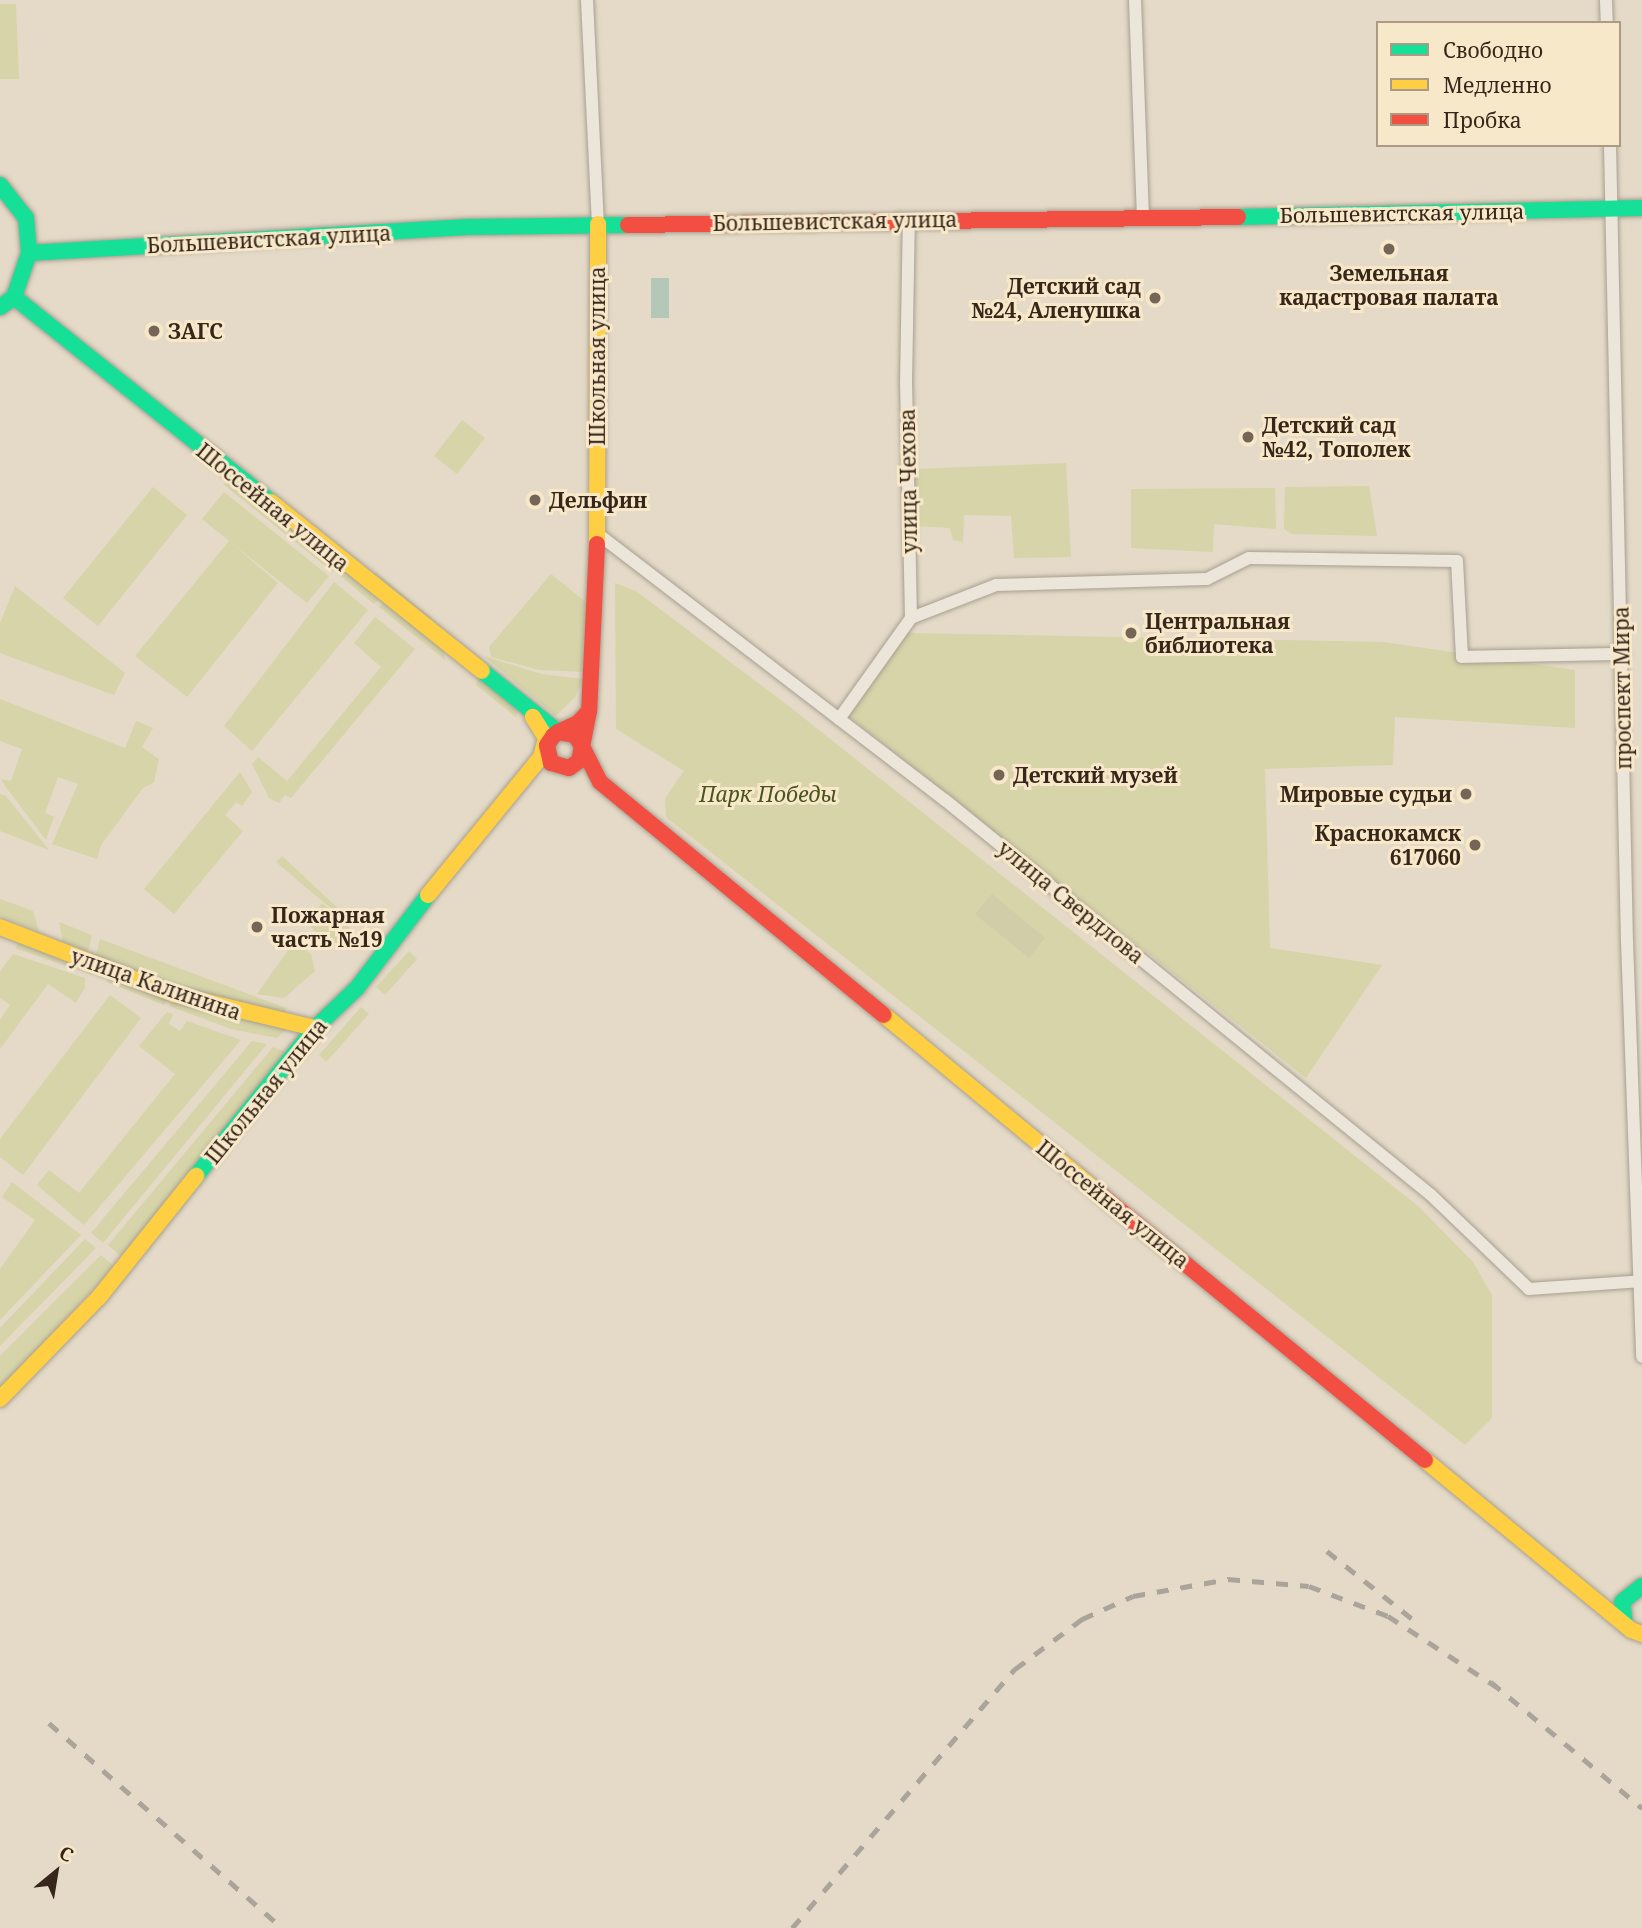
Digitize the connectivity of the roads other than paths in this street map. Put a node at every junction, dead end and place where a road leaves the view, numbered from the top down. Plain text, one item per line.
1 (587, 0) edge
2 (1135, 0) edge
3 (1606, 0) edge
4 (1607, 21) edge
5 (1610, 147) edge
6 (0, 185) edge
7 (1642, 208) edge
8 (1614, 209) junction
9 (1143, 215) junction
10 (909, 220) junction
11 (598, 224) junction
12 (29, 253) junction
13 (13, 297) junction
14 (0, 307) edge
15 (598, 534) junction
16 (911, 618) junction
17 (1623, 654) junction
18 (589, 711) junction
19 (533, 717) junction
20 (839, 719) junction
21 (558, 732) junction
22 (547, 746) junction
23 (582, 746) junction
24 (562, 768) junction
25 (525, 776) junction
26 (600, 782) junction
27 (0, 927) edge
28 (315, 1028) junction
29 (1641, 1281) edge
30 (1642, 1357) edge
31 (0, 1399) edge
32 (1642, 1576) edge
33 (1637, 1588) edge
34 (1591, 1593) junction
35 (1635, 1632) edge

1 - 11 street, Школьная улица
2 - 9 street
3 - 4 street
5 - 8 street, проспект Мира
6 - 12 street
7 - 8 street, Большевистская улица
8 - 9 street, Большевистская улица
8 - 17 street, проспект Мира
9 - 10 street, Большевистская улица
10 - 11 street, Большевистская улица
10 - 16 street, улица Чехова
11 - 12 street, Большевистская улица
11 - 15 street, Школьная улица
12 - 13 street
13 - 14 street
13 - 19 street, Шоссейная улица
15 - 18 street, Школьная улица
15 - 20 street, улица Свердлова
16 - 17 street
16 - 20 street
17 - 29 street, проспект Мира
18 - 21 street
18 - 23 street, Школьная улица
19 - 21 street, Шоссейная улица
19 - 22 street
20 - 29 street, улица Свердлова
21 - 22 street
21 - 23 street
22 - 24 street
22 - 25 street, Школьная улица
23 - 24 street
23 - 26 street
24 - 25 street
24 - 26 street
25 - 28 street, Школьная улица
26 - 34 street, Шоссейная улица
27 - 28 street, улица Калинина
28 - 31 street, Школьная улица
29 - 30 street, проспект Мира
32 - 33 street
33 - 34 street
33 - 35 street
34 - 35 street, Шоссейная улица

